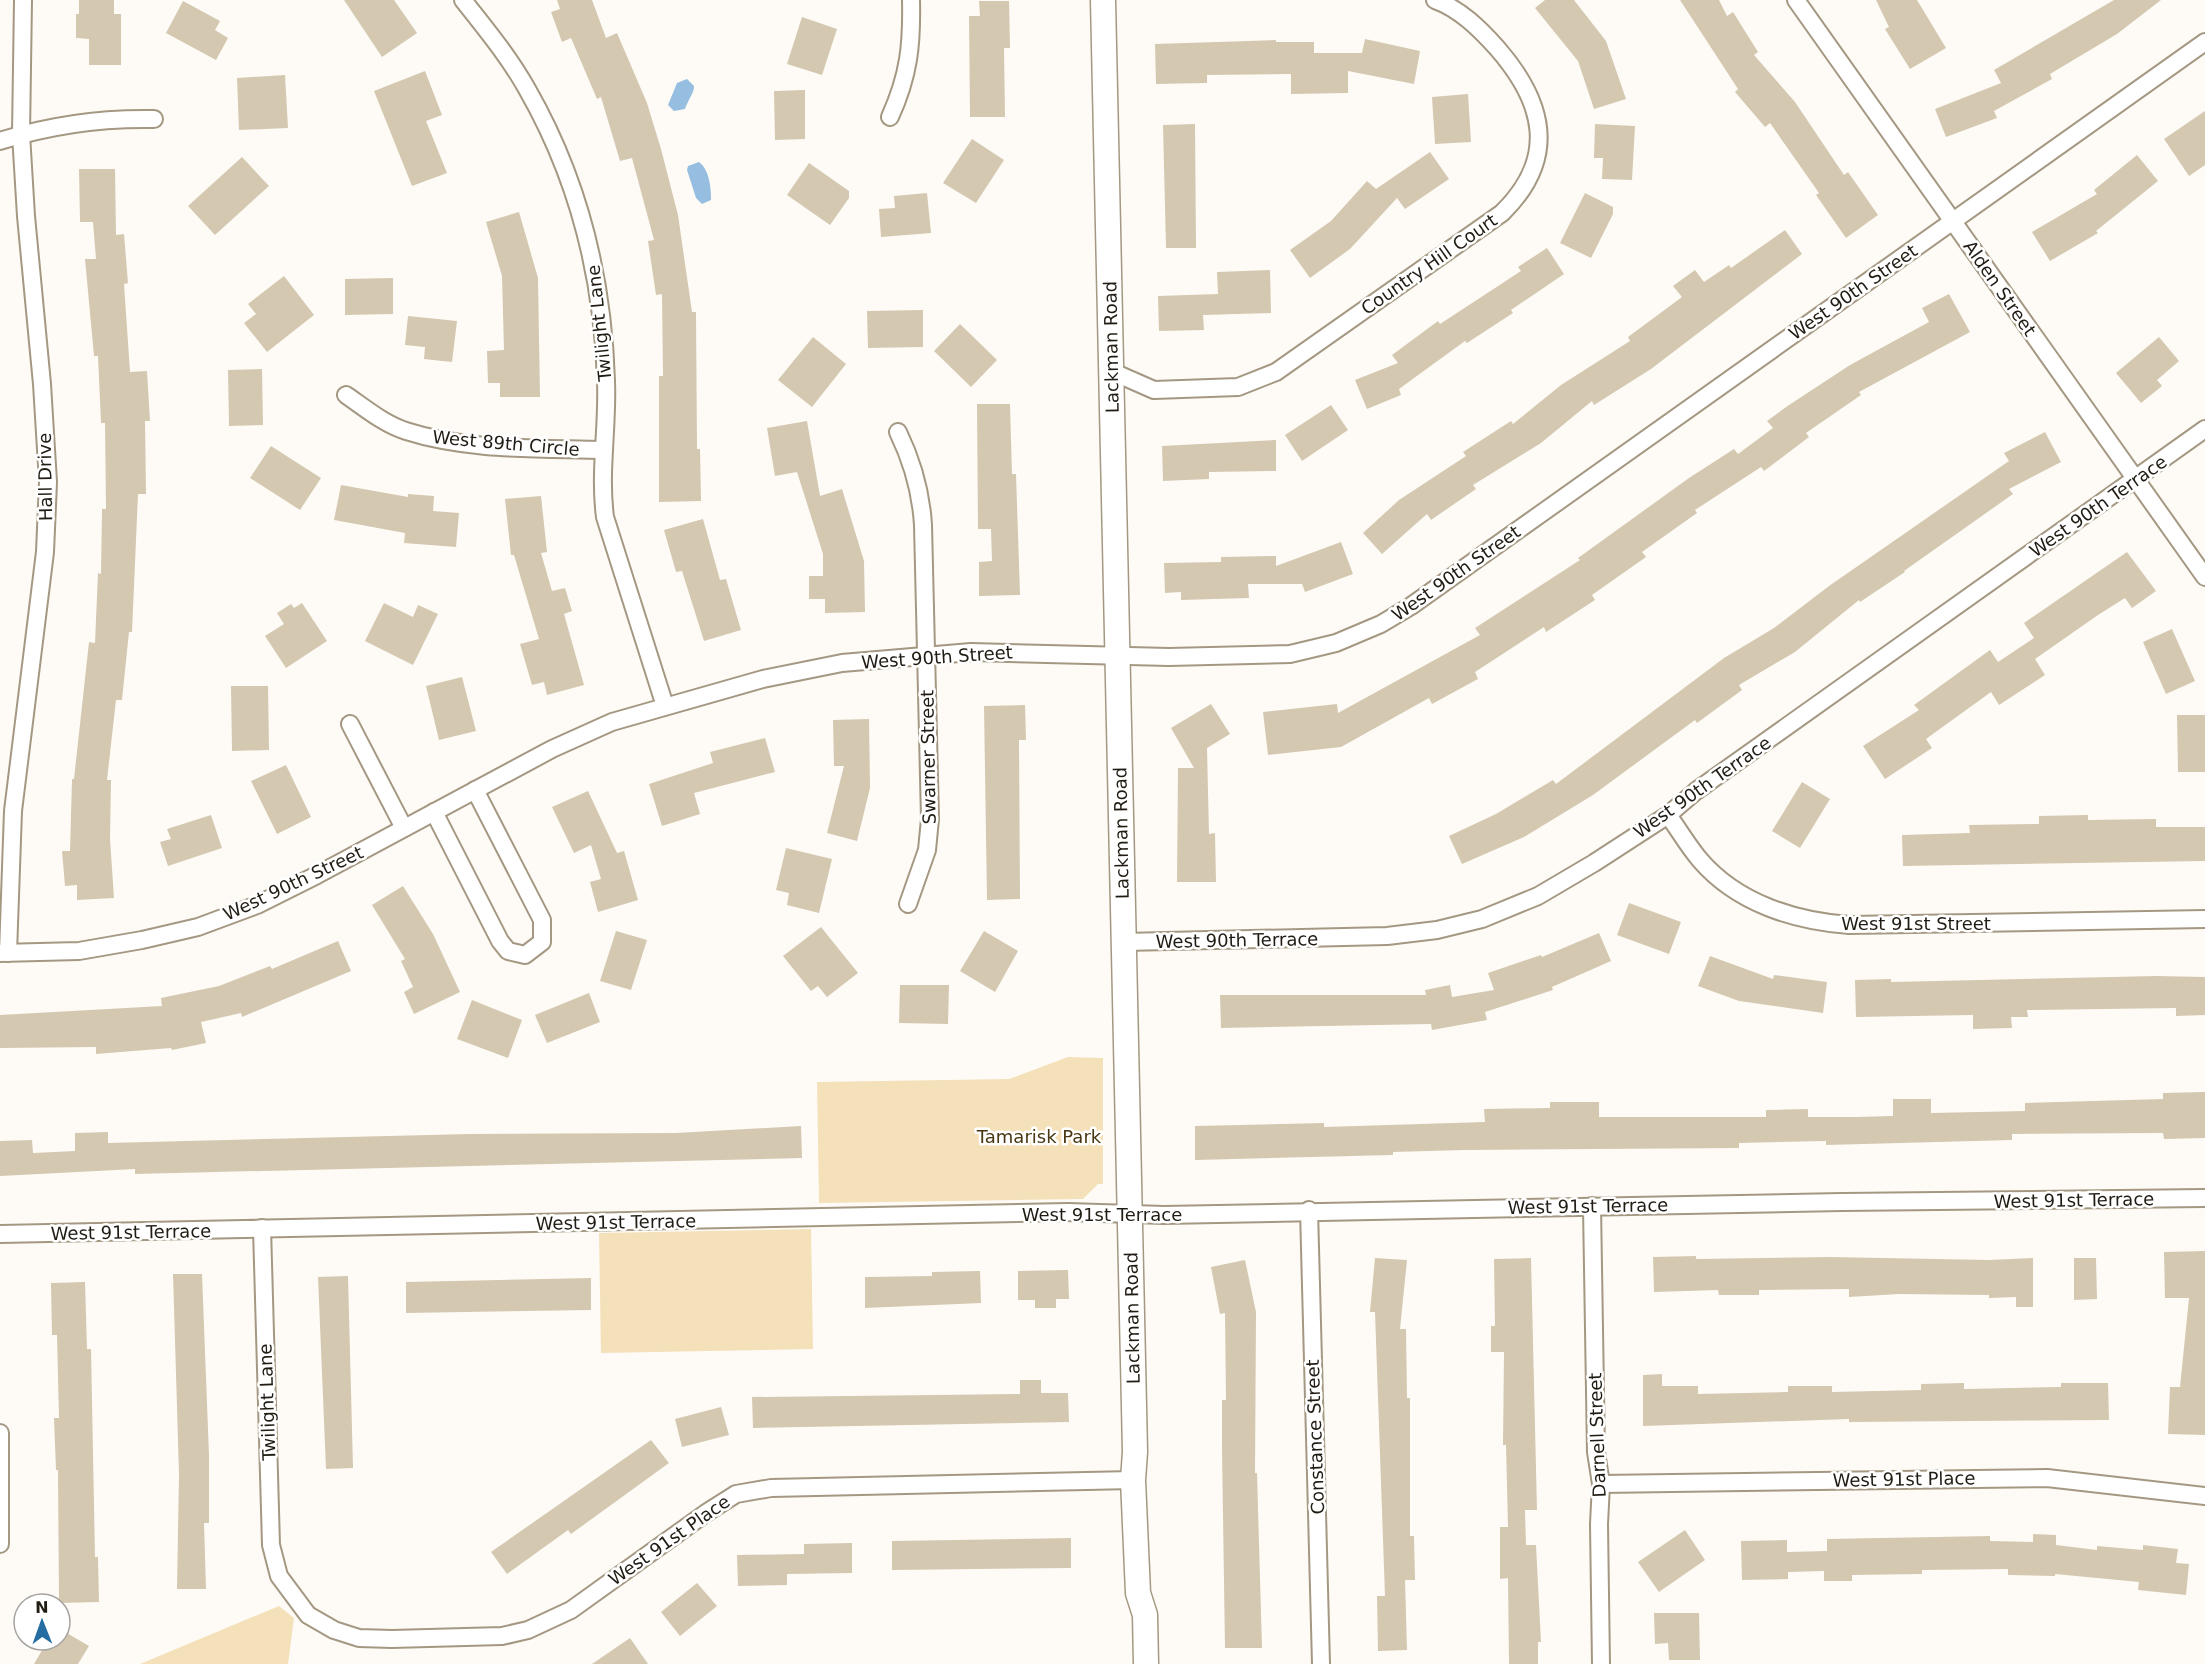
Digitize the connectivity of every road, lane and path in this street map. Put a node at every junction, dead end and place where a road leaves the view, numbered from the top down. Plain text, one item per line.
1 (23, 0) edge
2 (463, 0) edge
3 (911, 0) edge
4 (1103, 0) edge
5 (1436, 0) edge
6 (1796, 0) edge
7 (2205, 42) edge
8 (890, 117) dead end
9 (154, 119) dead end
10 (21, 134) junction
11 (0, 141) edge
12 (1953, 221) junction
13 (1113, 372) junction
14 (346, 395) dead end
15 (2205, 429) edge
16 (898, 432) dead end
17 (604, 450) junction
18 (2135, 478) junction
19 (2205, 577) edge
20 (927, 654) junction
21 (1117, 656) junction
22 (665, 706) junction
23 (350, 724) dead end
24 (475, 790) junction
25 (434, 812) junction
26 (1668, 815) junction
27 (404, 828) junction
28 (908, 904) dead end
29 (2205, 919) edge
30 (1124, 942) junction
31 (4, 953) edge
32 (2205, 1198) edge
33 (1592, 1206) junction
34 (1309, 1210) junction
35 (1130, 1213) junction
36 (262, 1228) junction
37 (0, 1234) edge
38 (0, 1433) edge
39 (1133, 1480) junction
40 (1601, 1484) junction
41 (2205, 1496) edge
42 (0, 1544) edge
43 (279, 1576) joint
44 (1146, 1664) edge
45 (1321, 1664) edge
46 (1601, 1664) edge

1 - 10 street, Hall Drive
2 - 17 street, Twilight Lane
3 - 8 street
4 - 13 main road, Lackman Road
5 - 13 street, Country Hill Court
6 - 12 street, Alden Street
7 - 12 street, West 90th Street
9 - 10 street
10 - 11 street
10 - 31 street, Hall Drive
12 - 18 street, Alden Street
12 - 21 street, West 90th Street
13 - 21 main road, Lackman Road
14 - 17 street, West 89th Circle
15 - 18 street, West 90th Terrace
16 - 20 street, Swarner Street
17 - 22 street, Twilight Lane
18 - 19 street, Alden Street
18 - 26 street, West 90th Terrace
20 - 21 street, West 90th Street
20 - 22 street, West 90th Street
20 - 28 street, Swarner Street
21 - 30 main road, Lackman Road
22 - 24 street, West 90th Street
23 - 27 street
24 - 25 street, West 90th Street
24 - 25 street
25 - 27 street, West 90th Street
26 - 29 street, West 91st Street
26 - 30 street, West 90th Terrace
27 - 31 street, West 90th Street
30 - 35 main road, Lackman Road
32 - 33 street, West 91st Terrace
33 - 34 street, West 91st Terrace
33 - 40 street, Darnell Street
34 - 35 street, West 91st Terrace
34 - 45 street, Constance Street
35 - 36 street, West 91st Terrace
35 - 39 main road, Lackman Road
36 - 37 street, West 91st Terrace
36 - 43 street, Twilight Lane
38 - 42 street
39 - 43 street, West 91st Place
39 - 44 main road, Lackman Road
40 - 41 street, West 91st Place
40 - 46 street, Darnell Street

